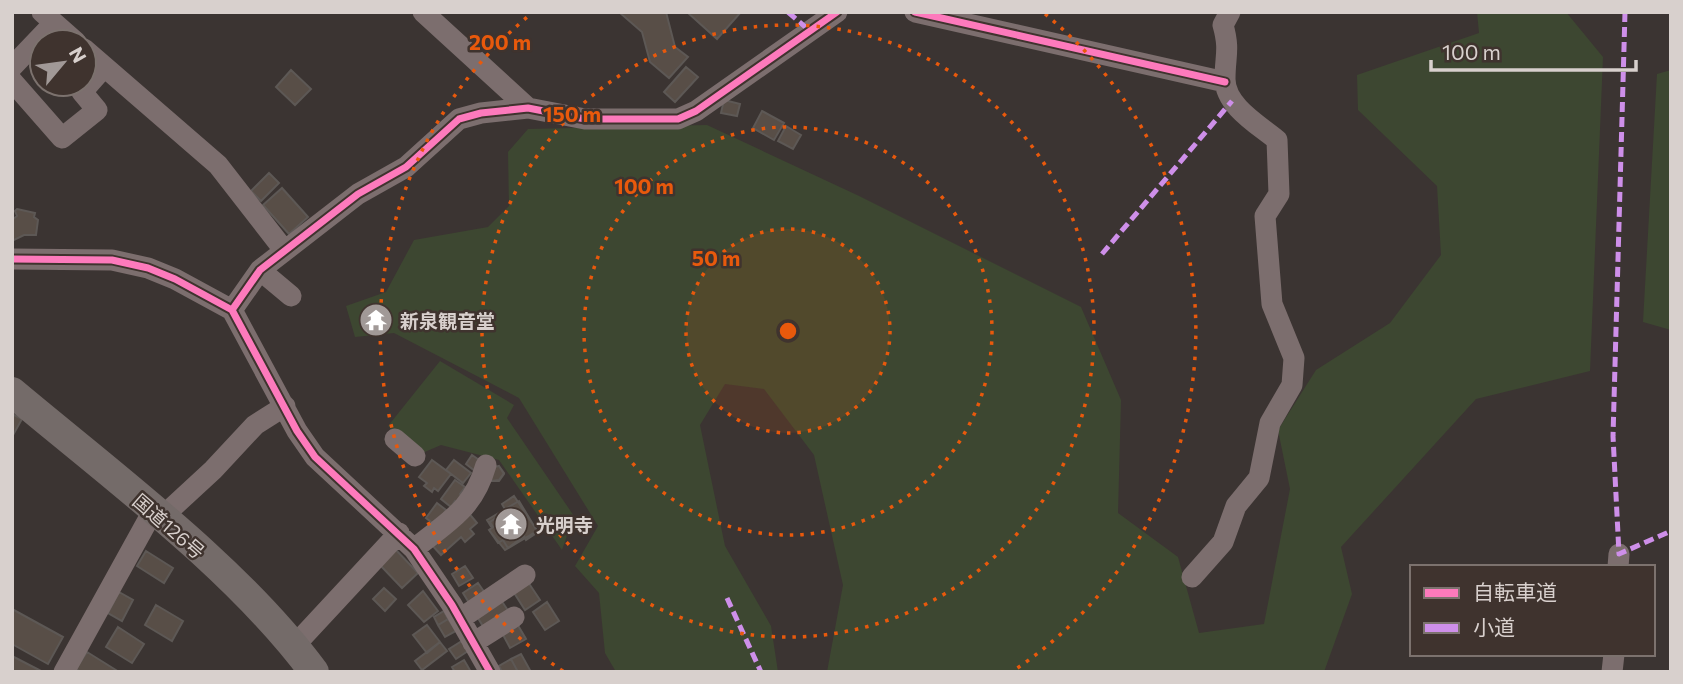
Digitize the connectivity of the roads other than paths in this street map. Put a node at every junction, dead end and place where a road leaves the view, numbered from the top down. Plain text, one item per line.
1 (423, 12) edge
2 (837, 12) edge
3 (915, 12) edge
4 (1230, 12) edge
5 (48, 18) edge
6 (98, 61) edge
7 (104, 66) junction
8 (12, 67) edge
9 (12, 81) edge
10 (1225, 82) junction
11 (528, 108) junction
12 (284, 250) junction
13 (13, 261) edge
14 (260, 270) junction
15 (291, 296) dead end
16 (232, 310) junction
17 (12, 392) edge
18 (285, 406) junction
19 (395, 439) dead end
20 (415, 456) dead end
21 (486, 465) dead end
22 (157, 514) junction
23 (399, 533) junction
24 (414, 549) junction
25 (525, 575) dead end
26 (1192, 576) dead end
27 (514, 617) dead end
28 (460, 619) junction
29 (473, 643) junction
30 (295, 645) junction
31 (64, 672) edge
32 (314, 672) edge
33 (489, 672) edge

1 - 11 street
2 - 11 street
3 - 10 street
4 - 10 street
5 - 8 street
6 - 7 street
7 - 9 street
7 - 12 street
10 - 26 street
11 - 12 street
12 - 14 street
13 - 16 street
14 - 15 street
14 - 16 street
16 - 18 street
17 - 22 highway, 国道126号
18 - 22 street
18 - 23 street
19 - 20 street
21 - 24 street
22 - 30 highway, 国道126号
22 - 31 street
23 - 24 street
23 - 30 street
24 - 28 street
25 - 28 street
27 - 29 street
28 - 29 street
29 - 33 street
30 - 32 highway, 国道126号

